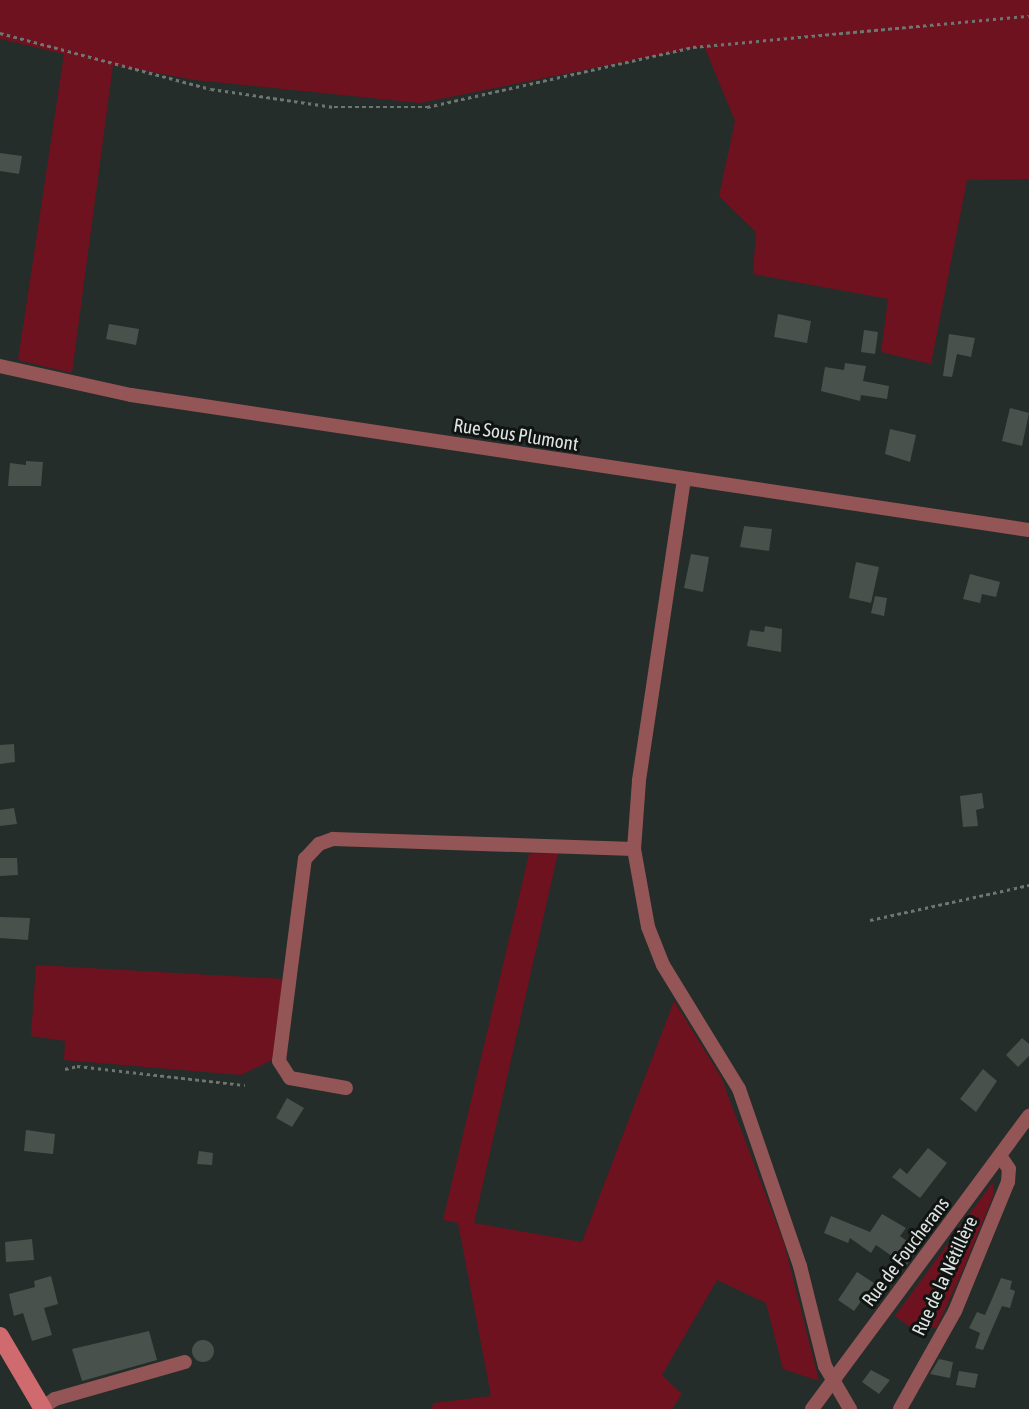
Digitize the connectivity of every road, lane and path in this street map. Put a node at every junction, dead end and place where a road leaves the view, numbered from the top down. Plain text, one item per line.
1 (1029, 16) edge
2 (0, 33) edge
3 (0, 366) edge
4 (684, 479) junction
5 (1029, 530) edge
6 (635, 849) junction
7 (1029, 885) edge
8 (870, 920) dead end
9 (65, 1069) dead end
10 (246, 1085) dead end
11 (346, 1088) dead end
12 (1029, 1116) edge
13 (1001, 1157) junction
14 (0, 1336) edge
15 (185, 1362) dead end
16 (833, 1379) junction
17 (42, 1408) edge
18 (812, 1409) edge
19 (850, 1409) edge
20 (900, 1409) edge

1 - 2 path
3 - 4 street, Rue Sous Plumont
4 - 5 street, Rue Sous Plumont
4 - 6 street
6 - 11 street
6 - 16 street
7 - 8 path
9 - 10 path
12 - 13 street, Rue de Foucherans
13 - 16 street, Rue de Foucherans
13 - 20 street, Rue de la Nétillère
14 - 17 main road
15 - 17 street
16 - 18 street, Rue de Foucherans
16 - 19 street

